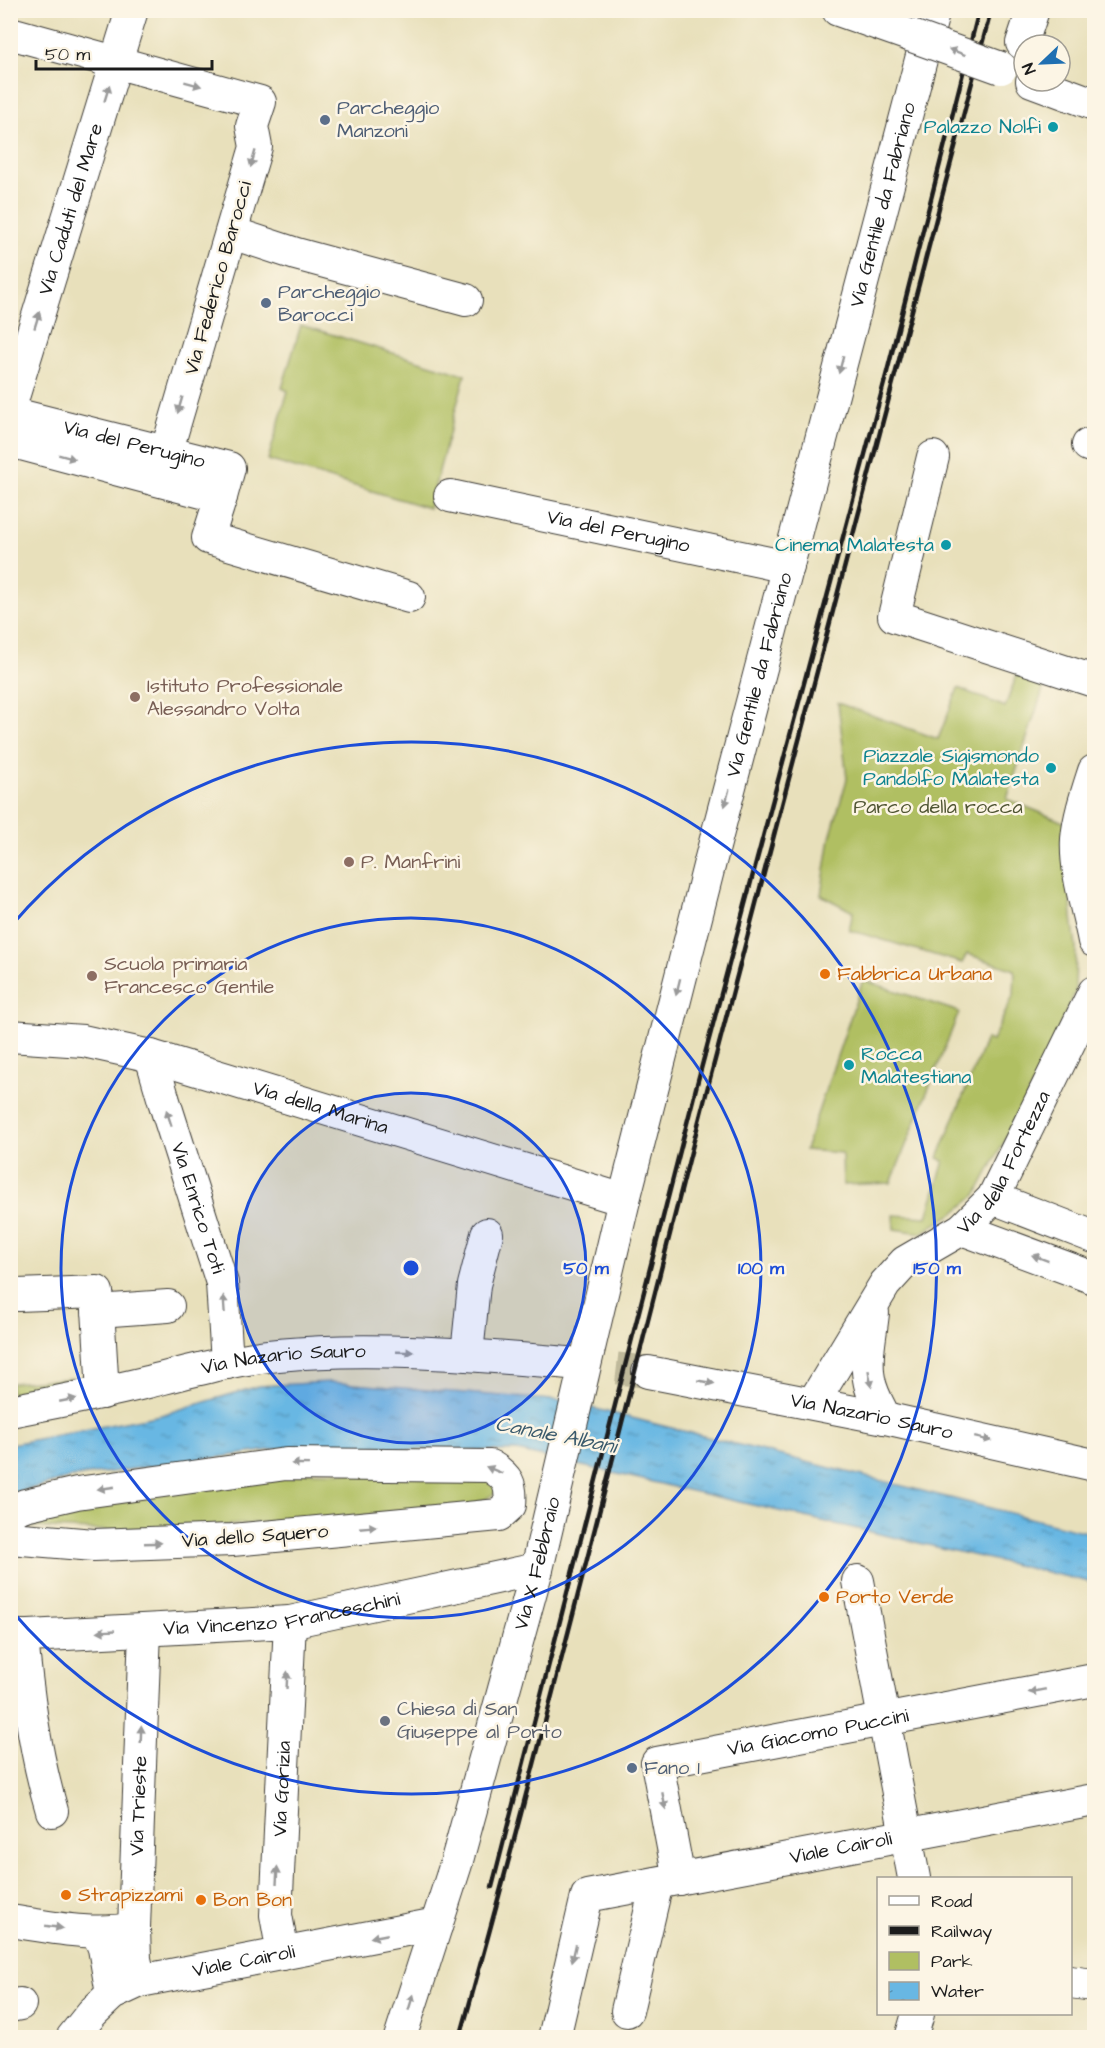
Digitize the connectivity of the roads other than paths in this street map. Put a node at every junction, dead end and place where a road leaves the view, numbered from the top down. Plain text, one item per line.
1 (132, 10) edge
2 (838, 10) edge
3 (934, 10) edge
4 (1033, 10) edge
5 (10, 33) edge
6 (1025, 33) edge
7 (116, 63) junction
8 (1012, 73) edge
9 (1065, 93) edge
10 (1095, 104) edge
11 (232, 233) junction
12 (466, 300) dead end
13 (15, 374) edge
14 (10, 407) edge
15 (10, 413) edge
16 (10, 441) edge
17 (166, 453) junction
18 (933, 456) dead end
19 (450, 496) dead end
20 (221, 497) junction
21 (788, 567) junction
22 (409, 597) dead end
23 (1095, 681) edge
24 (1095, 771) edge
25 (1082, 817) junction
26 (1095, 854) edge
27 (1095, 941) edge
28 (1095, 992) edge
29 (10, 1036) edge
30 (151, 1056) junction
31 (993, 1197) junction
32 (624, 1200) junction
33 (962, 1229) junction
34 (487, 1234) dead end
35 (1095, 1237) edge
36 (1095, 1278) edge
37 (18, 1295) dead end
38 (875, 1300) junction
39 (168, 1306) dead end
40 (98, 1311) junction
41 (467, 1354) junction
42 (227, 1363) junction
43 (576, 1369) junction
44 (648, 1372) tunnel mouth
45 (103, 1393) junction
46 (813, 1403) junction
47 (10, 1411) edge
48 (885, 1418) junction
49 (1095, 1465) edge
50 (10, 1511) edge
51 (10, 1538) edge
52 (537, 1569) junction
53 (858, 1581) dead end
54 (290, 1622) junction
55 (145, 1629) junction
56 (16, 1636) edge
57 (1095, 1680) edge
58 (884, 1720) junction
59 (1095, 1800) edge
60 (52, 1811) dead end
61 (906, 1836) junction
62 (914, 1877) edge
63 (668, 1881) junction
64 (10, 1921) edge
65 (437, 1924) junction
66 (134, 1928) junction
67 (98, 1933) junction
68 (283, 1954) junction
69 (140, 1981) junction
70 (1072, 1982) edge
71 (1095, 1985) edge
72 (112, 1994) junction
73 (627, 2011) dead end
74 (917, 2015) edge
75 (72, 2037) edge
76 (400, 2037) edge
77 (554, 2037) edge
78 (911, 2037) edge

1 - 7 street, Via Caduti del Mare
8 -> 2 street, bridge
3 -> 21 street, Via Gentile da Fabriano
4 - 6 street
5 - 7 street
7 -> 11 street, Via Federico Barocci
13 -> 7 street, Via Caduti del Mare
9 - 10 street
11 - 12 street
11 -> 17 street, Via Federico Barocci
13 - 14 street, Via Caduti del Mare
15 - 17 street, Via del Perugino
16 -> 20 street, Via del Perugino
17 - 20 street, Via del Perugino
18 - 23 street
19 - 21 street, Via del Perugino
20 - 22 street, Via del Perugino
21 -> 32 street, Via Gentile da Fabriano
24 - 25 street
25 - 26 street
25 - 27 street
28 - 31 street, Via della Fortezza
29 - 30 street, Via della Marina
30 - 32 street, Via della Marina
42 -> 30 street, Via Enrico Toti
31 - 33 street, Via della Fortezza
31 - 35 street
32 - 43 street, Via X Febbraio
36 -> 33 street
33 - 38 street, Via della Fortezza
34 - 41 street
37 - 40 street
38 - 46 street, Via della Fortezza
38 -> 48 street, Via della Fortezza
39 - 40 street
40 - 45 street
42 -> 41 street, Via Nazario Sauro
41 - 43 street, Via Nazario Sauro
42 - 45 street, Via Nazario Sauro
43 - 52 street, Via X Febbraio
44 -> 46 street, Via Nazario Sauro
47 -> 45 street, Via Nazario Sauro
46 - 48 street, Via Nazario Sauro
48 -> 49 street, Via Nazario Sauro
51 -> 50 street, Via dello Squero
52 - 54 street, Via Vincenzo Franceschini
52 - 65 street, Via X Febbraio
53 - 58 street
54 - 55 street, Via Vincenzo Franceschini
68 -> 54 street, Via Gorizia
55 -> 56 street, Via Vincenzo Franceschini
66 -> 55 street, Via Trieste
56 - 60 street, Via Vincenzo Franceschini
57 -> 58 street, Via Giacomo Puccini
58 - 61 street
58 -> 63 street, Via Giacomo Puccini
59 - 61 street, Viale Cairoli
61 - 62 street
61 - 63 street, Viale Cairoli
63 - 73 street
63 -> 77 street, Viale Cairoli
64 -> 67 street
65 -> 68 street, Viale Cairoli
76 -> 65 street, Via X Febbraio
66 - 67 street
66 - 69 street, Via Trieste
67 - 72 street
68 - 69 street, Viale Cairoli
69 - 72 street, Viale Cairoli
70 - 71 street
72 - 75 street, Viale Cairoli
74 - 78 street

